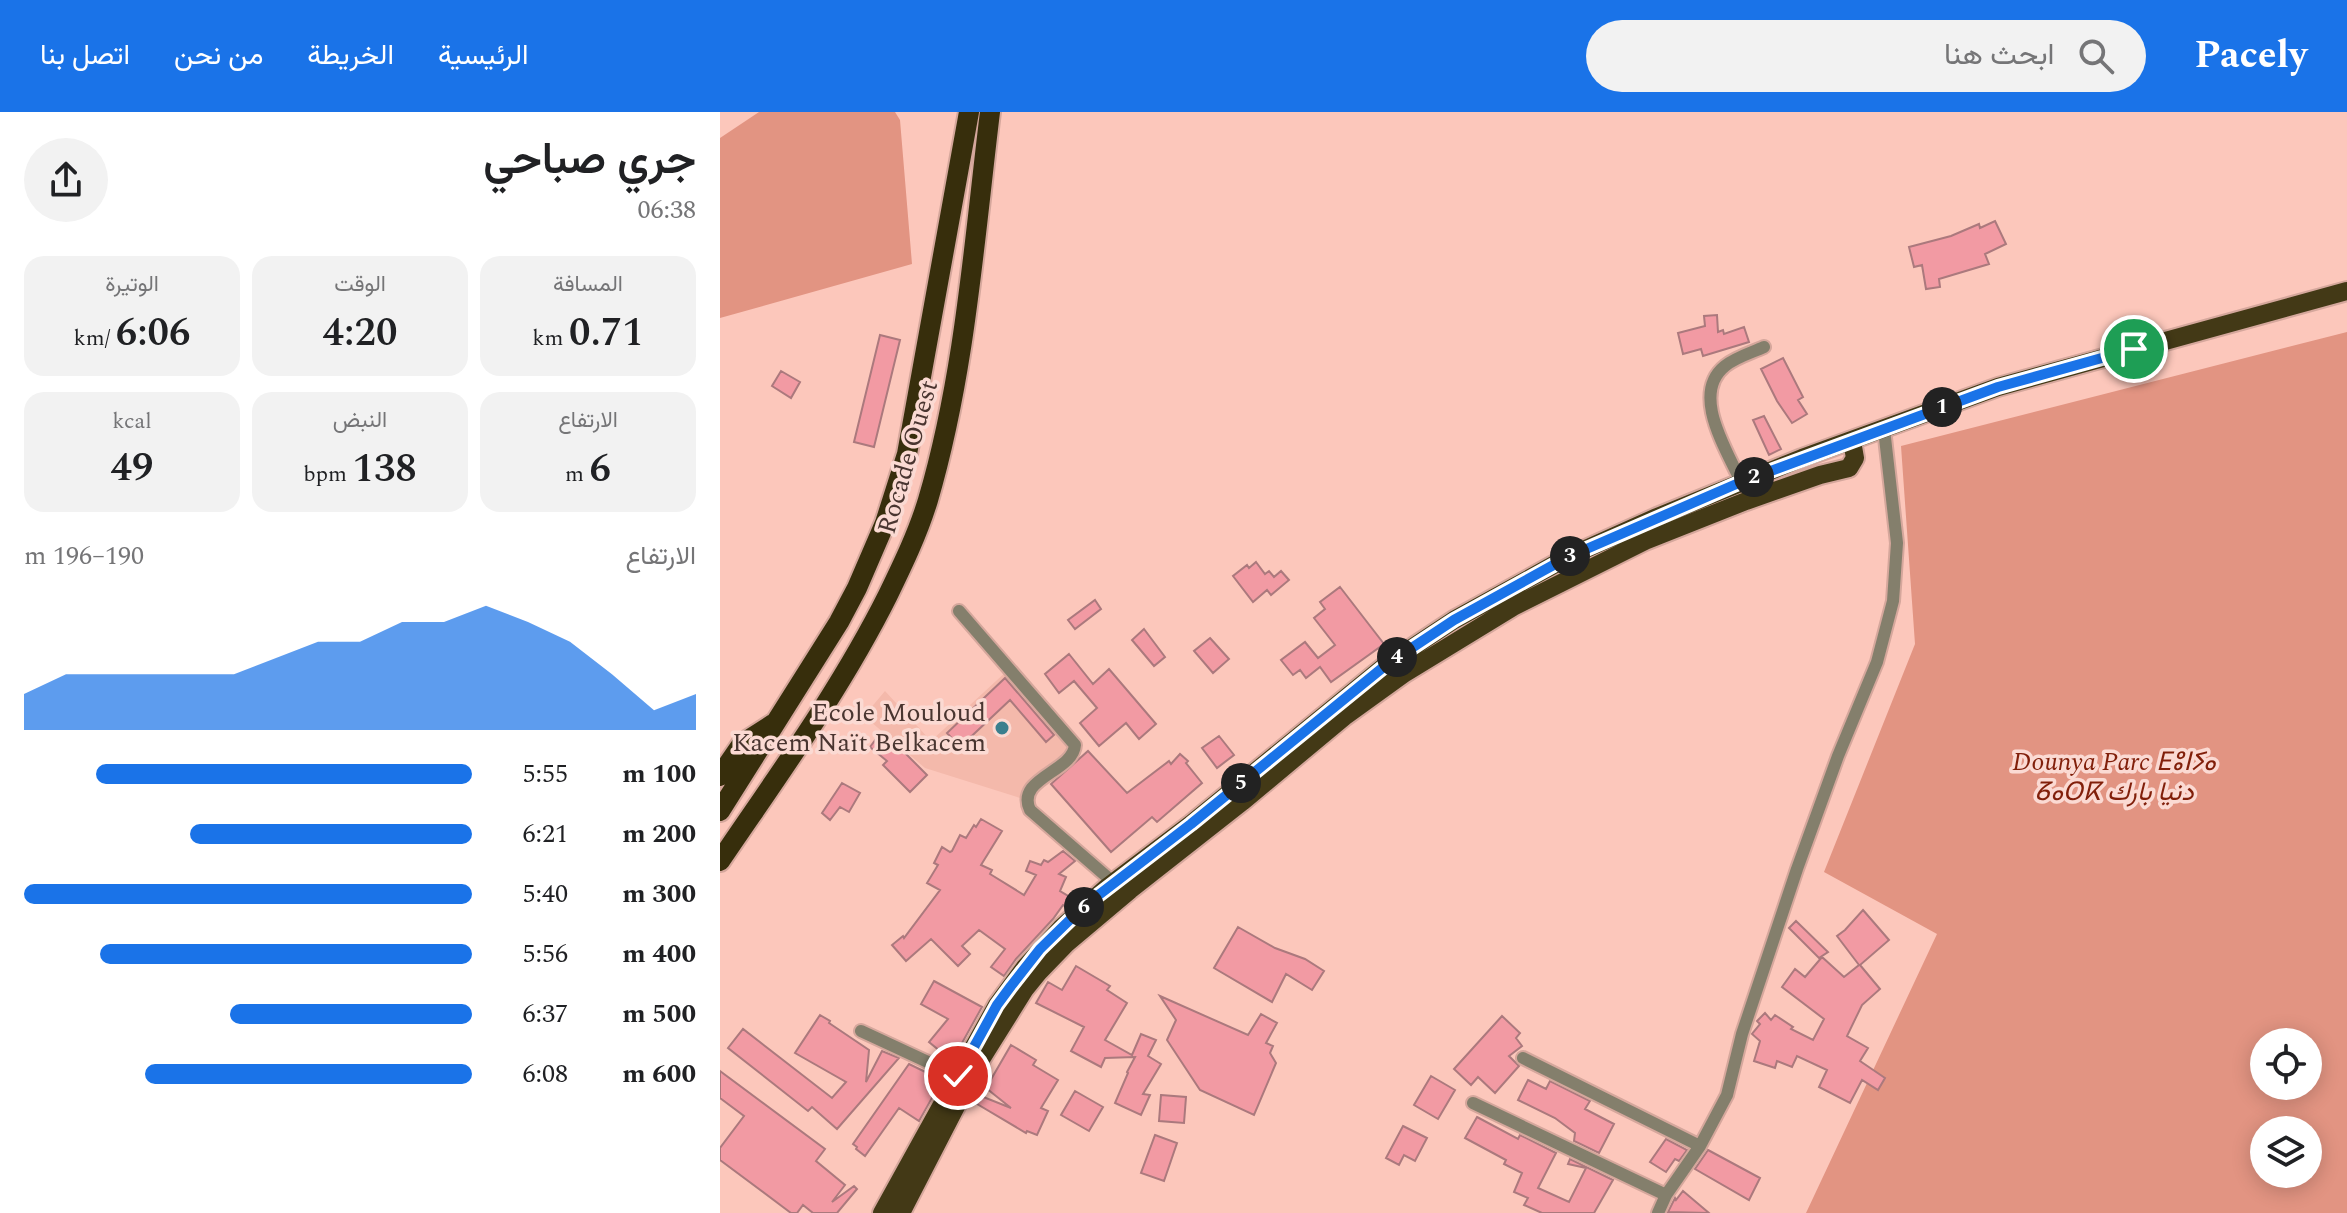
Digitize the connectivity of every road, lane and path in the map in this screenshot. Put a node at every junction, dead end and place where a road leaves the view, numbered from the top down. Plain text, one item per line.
1 (969, 112) edge
2 (990, 112) edge
3 (2347, 291) edge
4 (1764, 347) dead end
5 (1884, 429) junction
6 (1852, 441) junction
7 (1741, 482) junction
8 (959, 611) dead end
9 (779, 719) junction
10 (720, 776) edge
11 (720, 811) edge
12 (720, 861) edge
13 (1114, 883) junction
14 (861, 1031) dead end
15 (1523, 1058) dead end
16 (958, 1076) junction
17 (1473, 1103) dead end
18 (1700, 1146) junction
19 (1666, 1195) junction
20 (882, 1213) edge
21 (901, 1213) edge
22 (1658, 1213) edge

1 - 9 highway, Rocade Ouest
2 - 12 highway, Rocade Ouest
3 - 5 main road
4 - 7 street
5 - 6 main road
5 - 18 street
6 - 7 main road
6 - 21 main road
7 - 13 main road
8 - 13 street
9 - 10 highway
9 - 11 highway, Rocade Ouest
13 - 16 main road
14 - 16 street
15 - 18 street
16 - 20 main road
17 - 19 street
18 - 19 street
19 - 22 street

